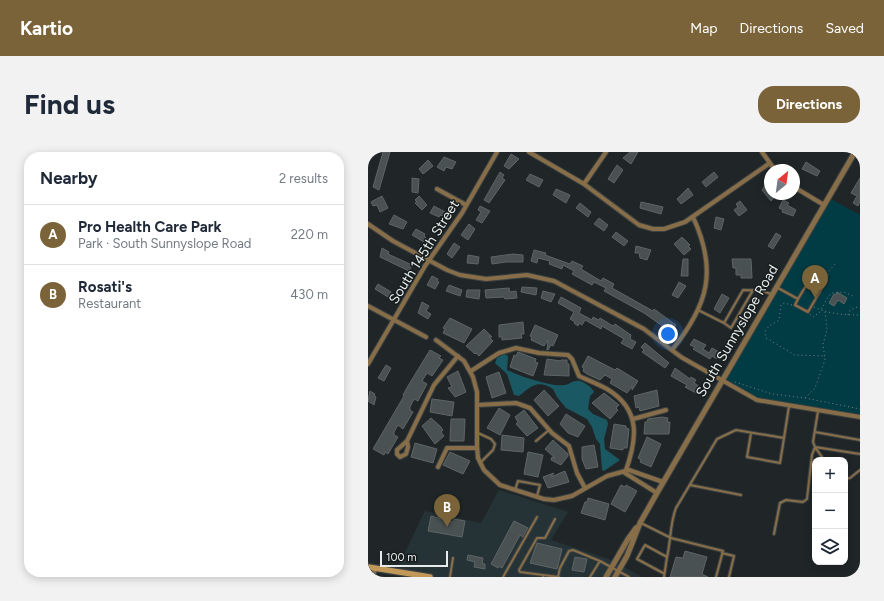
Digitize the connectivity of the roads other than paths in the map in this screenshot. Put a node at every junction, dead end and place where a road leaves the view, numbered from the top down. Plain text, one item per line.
1 (369, 152) edge
2 (498, 152) edge
3 (529, 152) edge
4 (606, 152) edge
5 (762, 152) edge
6 (855, 152) edge
7 (368, 157) edge
8 (770, 163) joint
9 (584, 184) junction
10 (437, 189) dead end
11 (800, 191) edge
12 (466, 205) junction
13 (824, 206) junction
14 (693, 217) junction
15 (368, 224) edge
16 (428, 260) junction
17 (777, 287) junction
18 (753, 290) junction
19 (773, 295) junction
20 (798, 299) junction
21 (368, 306) edge
22 (698, 310) junction
23 (395, 320) junction
24 (724, 323) junction
25 (426, 337) dead end
26 (436, 340) dead end
27 (672, 350) junction
28 (458, 356) junction
29 (368, 364) edge
30 (471, 371) junction
31 (722, 381) junction
32 (478, 405) junction
33 (788, 406) junction
34 (666, 410) dead end
35 (818, 411) junction
36 (860, 417) edge
37 (633, 419) junction
38 (549, 430) junction
39 (815, 432) junction
40 (477, 433) junction
41 (751, 433) junction
42 (784, 438) junction
43 (860, 440) edge
44 (407, 441) dead end
45 (536, 442) dead end
46 (814, 447) junction
47 (477, 448) junction
48 (860, 454) edge
49 (822, 457) edge
50 (480, 462) junction
51 (438, 467) dead end
52 (860, 470) edge
53 (625, 473) junction
54 (848, 478) edge
55 (663, 482) junction
56 (690, 485) junction
57 (585, 488) junction
58 (514, 491) junction
59 (657, 492) junction
60 (741, 495) dead end
61 (537, 497) junction
62 (537, 517) dead end
63 (555, 519) dead end
64 (640, 523) junction
65 (774, 534) dead end
66 (671, 538) junction
67 (722, 553) junction
68 (667, 557) junction
69 (453, 558) dead end
70 (600, 561) junction
71 (368, 567) edge
72 (376, 568) junction
73 (611, 568) junction
74 (663, 573) junction
75 (616, 574) edge
76 (543, 576) edge
77 (372, 577) edge
78 (430, 577) edge
79 (450, 577) edge
80 (503, 577) edge
81 (558, 577) edge
82 (590, 577) edge
83 (606, 577) edge
84 (629, 577) edge
85 (664, 577) edge
86 (716, 577) edge
87 (729, 577) edge

1 - 7 street
2 - 12 street, South 145th Street
3 - 9 street
4 - 9 street
5 - 8 street
6 - 13 street, South Sunnyslope Road
8 - 14 street
9 - 14 street
10 - 12 street
11 - 13 street
12 - 16 street, South 145th Street
13 - 17 street, South Sunnyslope Road
14 - 22 street
15 - 16 street
16 - 23 street, South 145th Street
16 - 27 street
17 - 19 street, South Sunnyslope Road
17 - 20 lane
18 - 19 lane
18 - 24 lane
18 - 24 lane
19 - 31 street, South Sunnyslope Road
20 - 20 lane
21 - 23 street
22 - 24 lane
22 - 27 street
23 - 25 street
23 - 29 street, South 145th Street
26 - 28 street
27 - 31 street
28 - 30 street
28 - 44 street
30 - 32 street
30 - 37 street
31 - 33 street
31 - 55 street, South Sunnyslope Road
32 - 38 street
32 - 40 street
33 - 35 street
33 - 42 lane
34 - 37 street
35 - 36 street
35 - 39 lane
37 - 53 street
38 - 45 lane
38 - 57 street
39 - 43 lane
39 - 46 lane
40 - 47 street
40 - 50 lane
41 - 42 lane
41 - 42 lane
41 - 56 lane
46 - 48 lane
46 - 49 lane
46 - 65 lane
47 - 50 street
47 - 51 street
50 - 58 street
52 - 54 lane
53 - 55 street
53 - 57 street
53 - 59 street
55 - 59 street, South Sunnyslope Road
56 - 60 lane
56 - 66 lane
57 - 61 street
58 - 61 street
58 - 61 lane
59 - 64 street, South Sunnyslope Road
62 - 80 lane
63 - 76 lane
64 - 66 lane
64 - 73 street, South Sunnyslope Road
64 - 75 street, South Sunnyslope Road
66 - 67 lane
66 - 68 lane
67 - 86 lane
67 - 87 lane
68 - 74 lane
68 - 74 lane
69 - 79 lane
70 - 73 lane
70 - 81 lane
70 - 82 lane
71 - 72 main road
72 - 77 street
72 - 78 main road
73 - 75 lane
73 - 83 street, South Sunnyslope Road
74 - 85 lane
75 - 84 lane
76 - 81 lane

